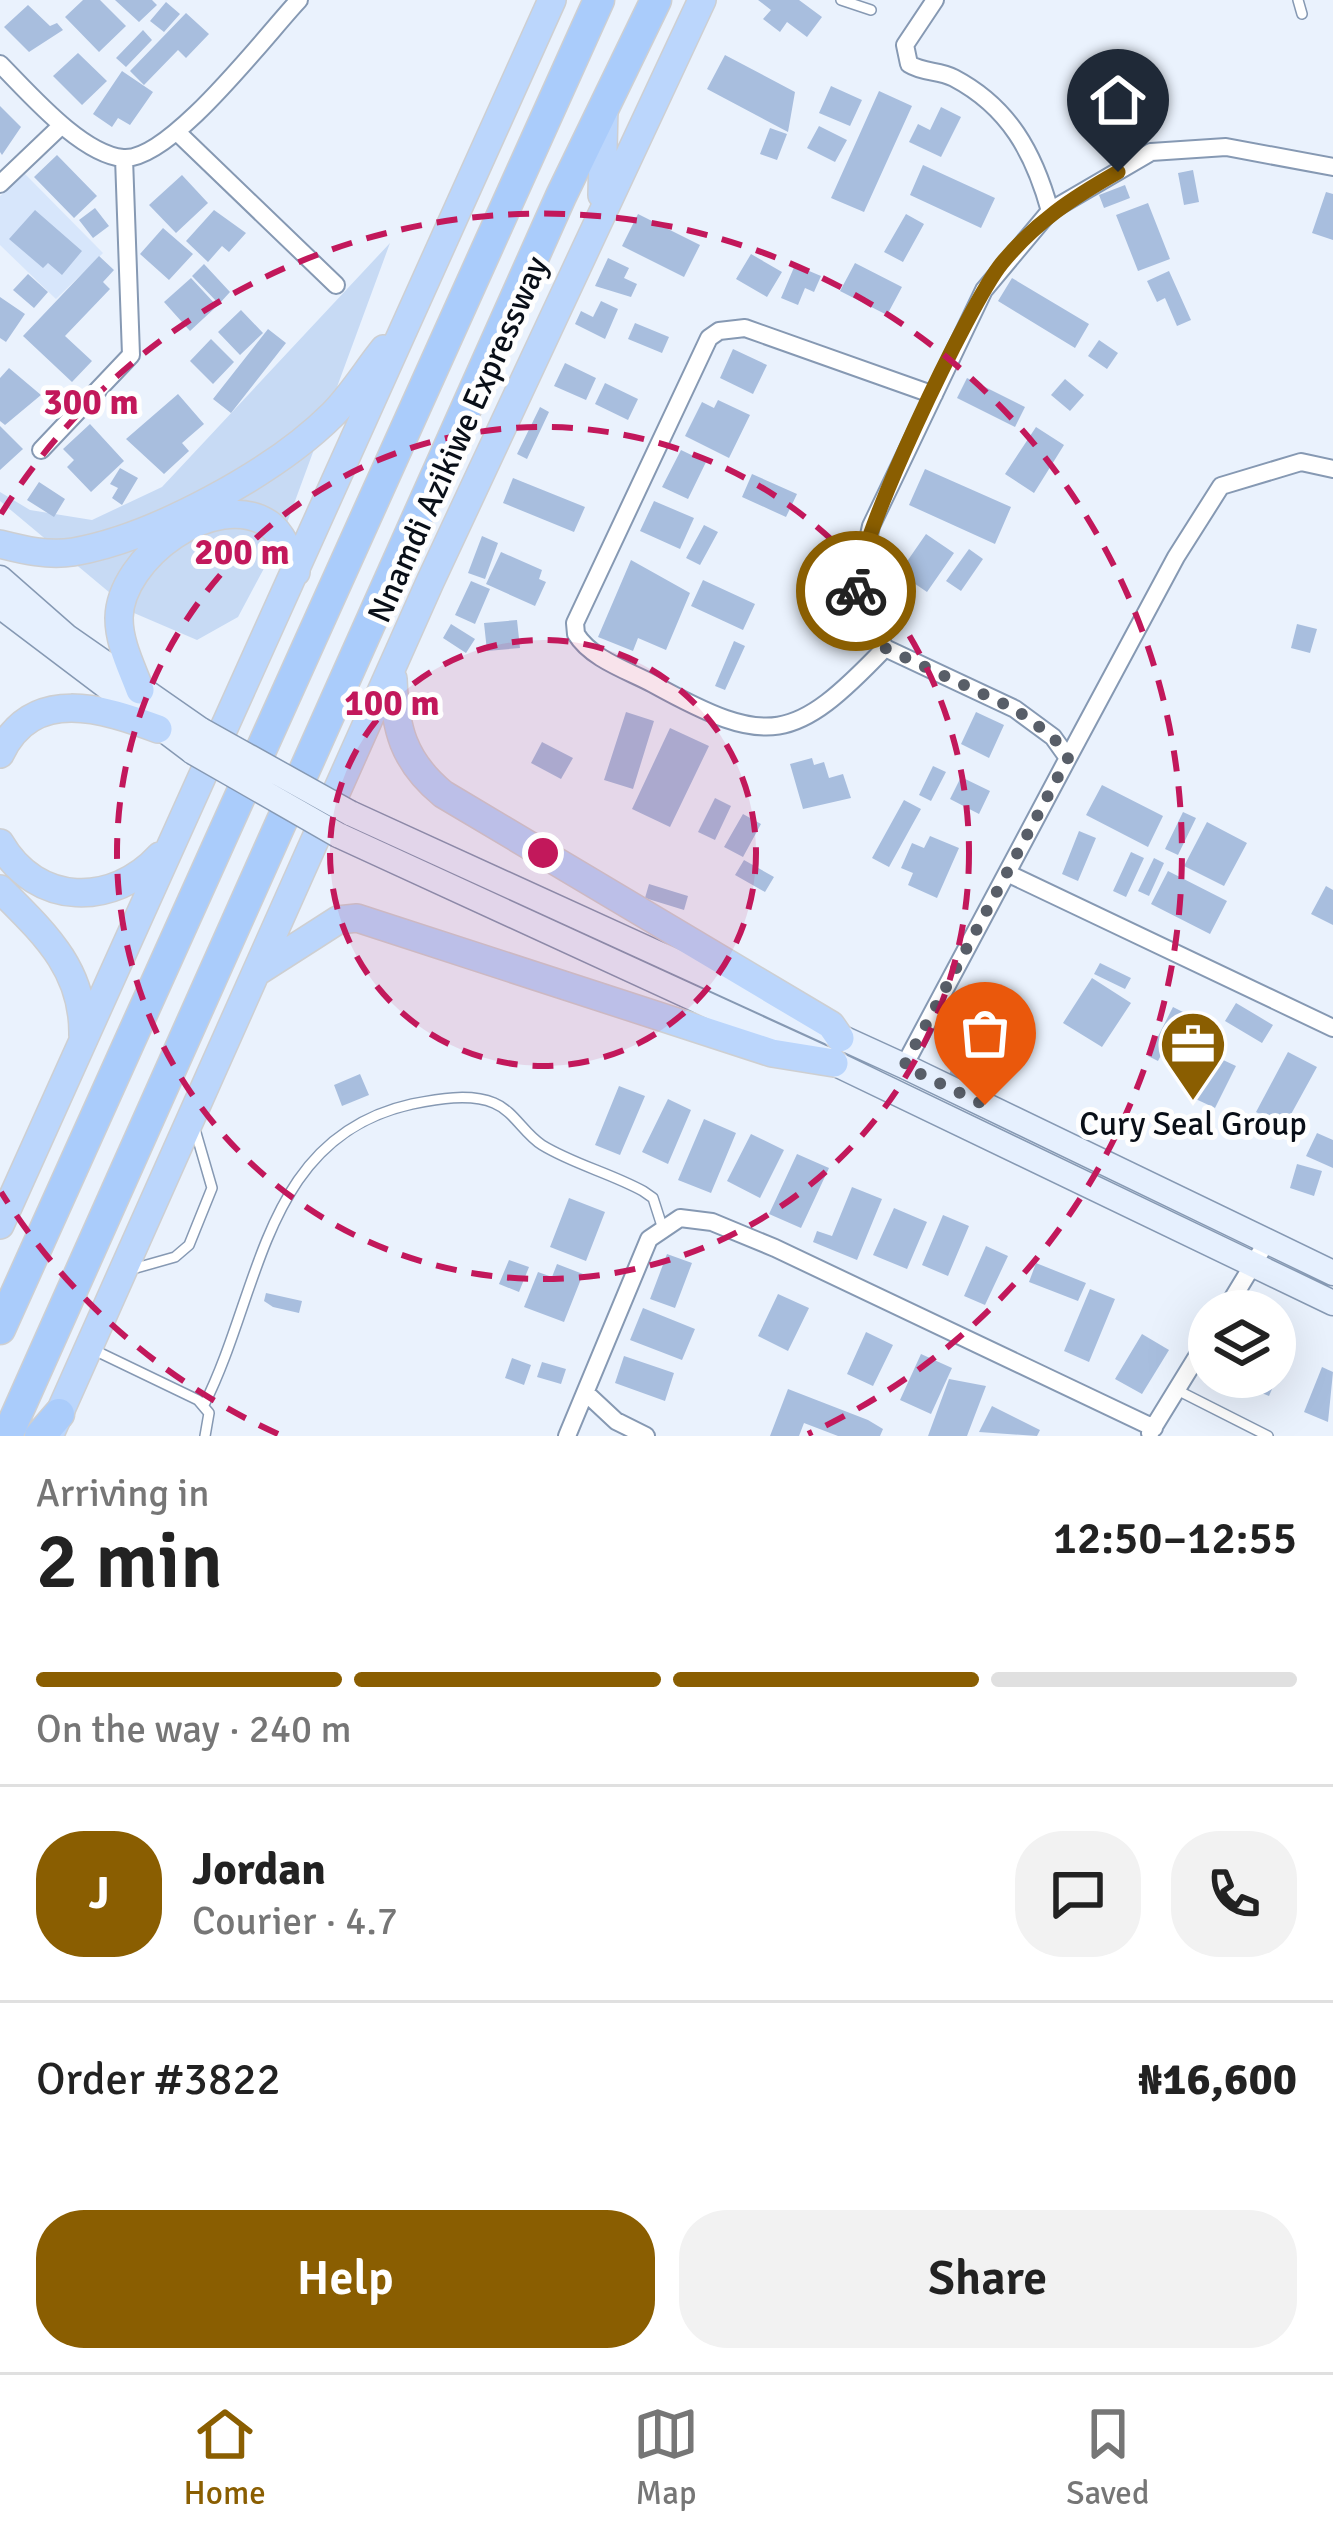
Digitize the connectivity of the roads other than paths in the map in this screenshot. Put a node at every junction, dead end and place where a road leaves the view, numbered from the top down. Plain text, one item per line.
1 (298, 0) edge
2 (552, 0) edge
3 (599, 0) edge
4 (656, 0) edge
5 (702, 0) edge
6 (841, 0) edge
7 (935, 0) edge
8 (1298, 0) edge
9 (871, 10) dead end
10 (1302, 14) dead end
11 (0, 64) edge
12 (604, 106) junction
13 (62, 125) junction
14 (177, 132) junction
15 (124, 158) junction
16 (1333, 167) edge
17 (0, 184) edge
18 (601, 211) junction
19 (1050, 211) junction
20 (336, 285) dead end
21 (412, 312) junction
22 (934, 395) junction
23 (41, 450) dead end
24 (1333, 469) edge
25 (0, 544) edge
26 (296, 572) junction
27 (0, 578) edge
28 (0, 606) edge
29 (885, 648) junction
30 (391, 675) junction
31 (140, 690) junction
32 (158, 729) junction
33 (197, 741) junction
34 (0, 754) edge
35 (1068, 758) junction
36 (175, 840) junction
37 (0, 843) edge
38 (1007, 873) junction
39 (0, 889) edge
40 (253, 977) junction
41 (1333, 1028) edge
42 (83, 1050) junction
43 (837, 1051) junction
44 (904, 1066) junction
45 (191, 1115) junction
46 (0, 1225) edge
47 (662, 1226) junction
48 (1266, 1243) junction
49 (1252, 1265) junction
50 (120, 1273) junction
51 (1333, 1273) edge
52 (1237, 1290) edge
53 (1333, 1303) edge
54 (0, 1328) edge
55 (87, 1346) junction
56 (1188, 1372) edge
57 (1177, 1390) junction
58 (586, 1393) junction
59 (204, 1405) junction
60 (49, 1429) edge
61 (1151, 1432) edge
62 (7, 1436) edge
63 (205, 1436) edge
64 (567, 1436) edge
65 (646, 1436) edge
66 (1268, 1436) edge

1 - 14 street
2 - 21 highway
3 - 54 highway, Nnamdi Azikiwe Expressway
4 - 12 highway, Nnamdi Azikiwe Expressway
5 - 18 highway, Nnamdi Azikiwe Expressway
6 - 9 lane
7 - 19 street
8 - 10 lane
11 - 13 street
12 - 18 highway
12 - 62 highway, Nnamdi Azikiwe Expressway
13 - 15 street
13 - 17 street
14 - 15 street
14 - 20 street
15 - 23 street
16 - 19 street
18 - 30 highway, Nnamdi Azikiwe Expressway
19 - 22 street
21 - 25 highway
21 - 26 highway
22 - 29 street
22 - 29 street
24 - 35 street
26 - 31 highway
26 - 36 highway
27 - 31 main road
28 - 32 main road
29 - 35 street
30 - 40 highway, Nnamdi Azikiwe Expressway
30 - 43 highway
31 - 33 main road
32 - 33 main road
32 - 34 highway
33 - 43 main road, bridge
35 - 38 street
36 - 37 highway
36 - 42 highway
38 - 41 street
38 - 44 street
39 - 42 highway
40 - 43 highway
40 - 45 highway, Nnamdi Azikiwe Expressway
42 - 46 highway
43 - 44 main road
43 - 49 main road
44 - 48 main road
45 - 50 highway, Nnamdi Azikiwe Expressway
45 - 50 lane
47 - 58 street
47 - 59 lane
47 - 61 street
48 - 49 street
48 - 51 main road
49 - 52 street
49 - 53 main road
50 - 55 highway, Nnamdi Azikiwe Expressway
55 - 59 lane
55 - 60 highway, Nnamdi Azikiwe Expressway
56 - 57 street
57 - 61 street
57 - 66 lane
58 - 64 street
58 - 65 street
59 - 63 lane

